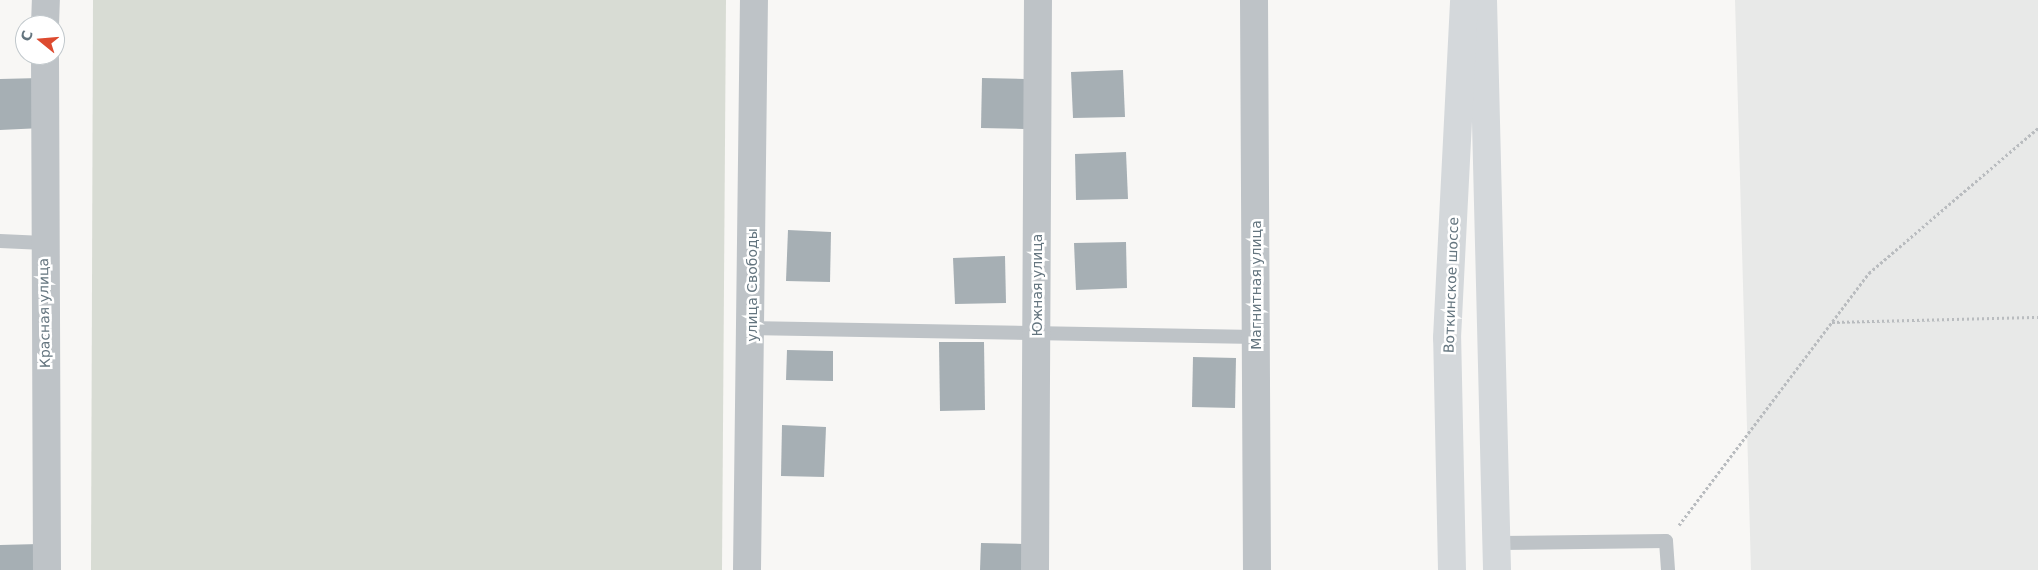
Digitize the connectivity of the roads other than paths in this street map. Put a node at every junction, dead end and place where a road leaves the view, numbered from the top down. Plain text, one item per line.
1 (46, 0) edge
2 (754, 0) edge
3 (1038, 0) edge
4 (1254, 0) edge
5 (1464, 0) edge
6 (1483, 0) edge
7 (45, 15) edge
8 (45, 65) edge
9 (0, 241) edge
10 (44, 243) junction
11 (752, 328) junction
12 (1036, 333) junction
13 (1256, 337) junction
14 (1496, 543) junction
15 (47, 570) edge
16 (747, 570) edge
17 (1035, 570) edge
18 (1257, 570) edge
19 (1452, 570) edge
20 (1497, 570) edge
21 (1668, 570) edge

1 - 7 street
2 - 11 street, улица Свободы
3 - 12 street, Южная улица
4 - 13 street, Магнитная улица
5 - 19 main road, Воткинское шоссе
6 - 14 main road
8 - 10 street, Красная улица
9 - 10 lane
10 - 15 street, Красная улица
11 - 12 lane
11 - 16 street, улица Свободы
12 - 13 lane
12 - 17 street, Южная улица
13 - 18 street, Магнитная улица
14 - 20 main road
14 - 21 lane

